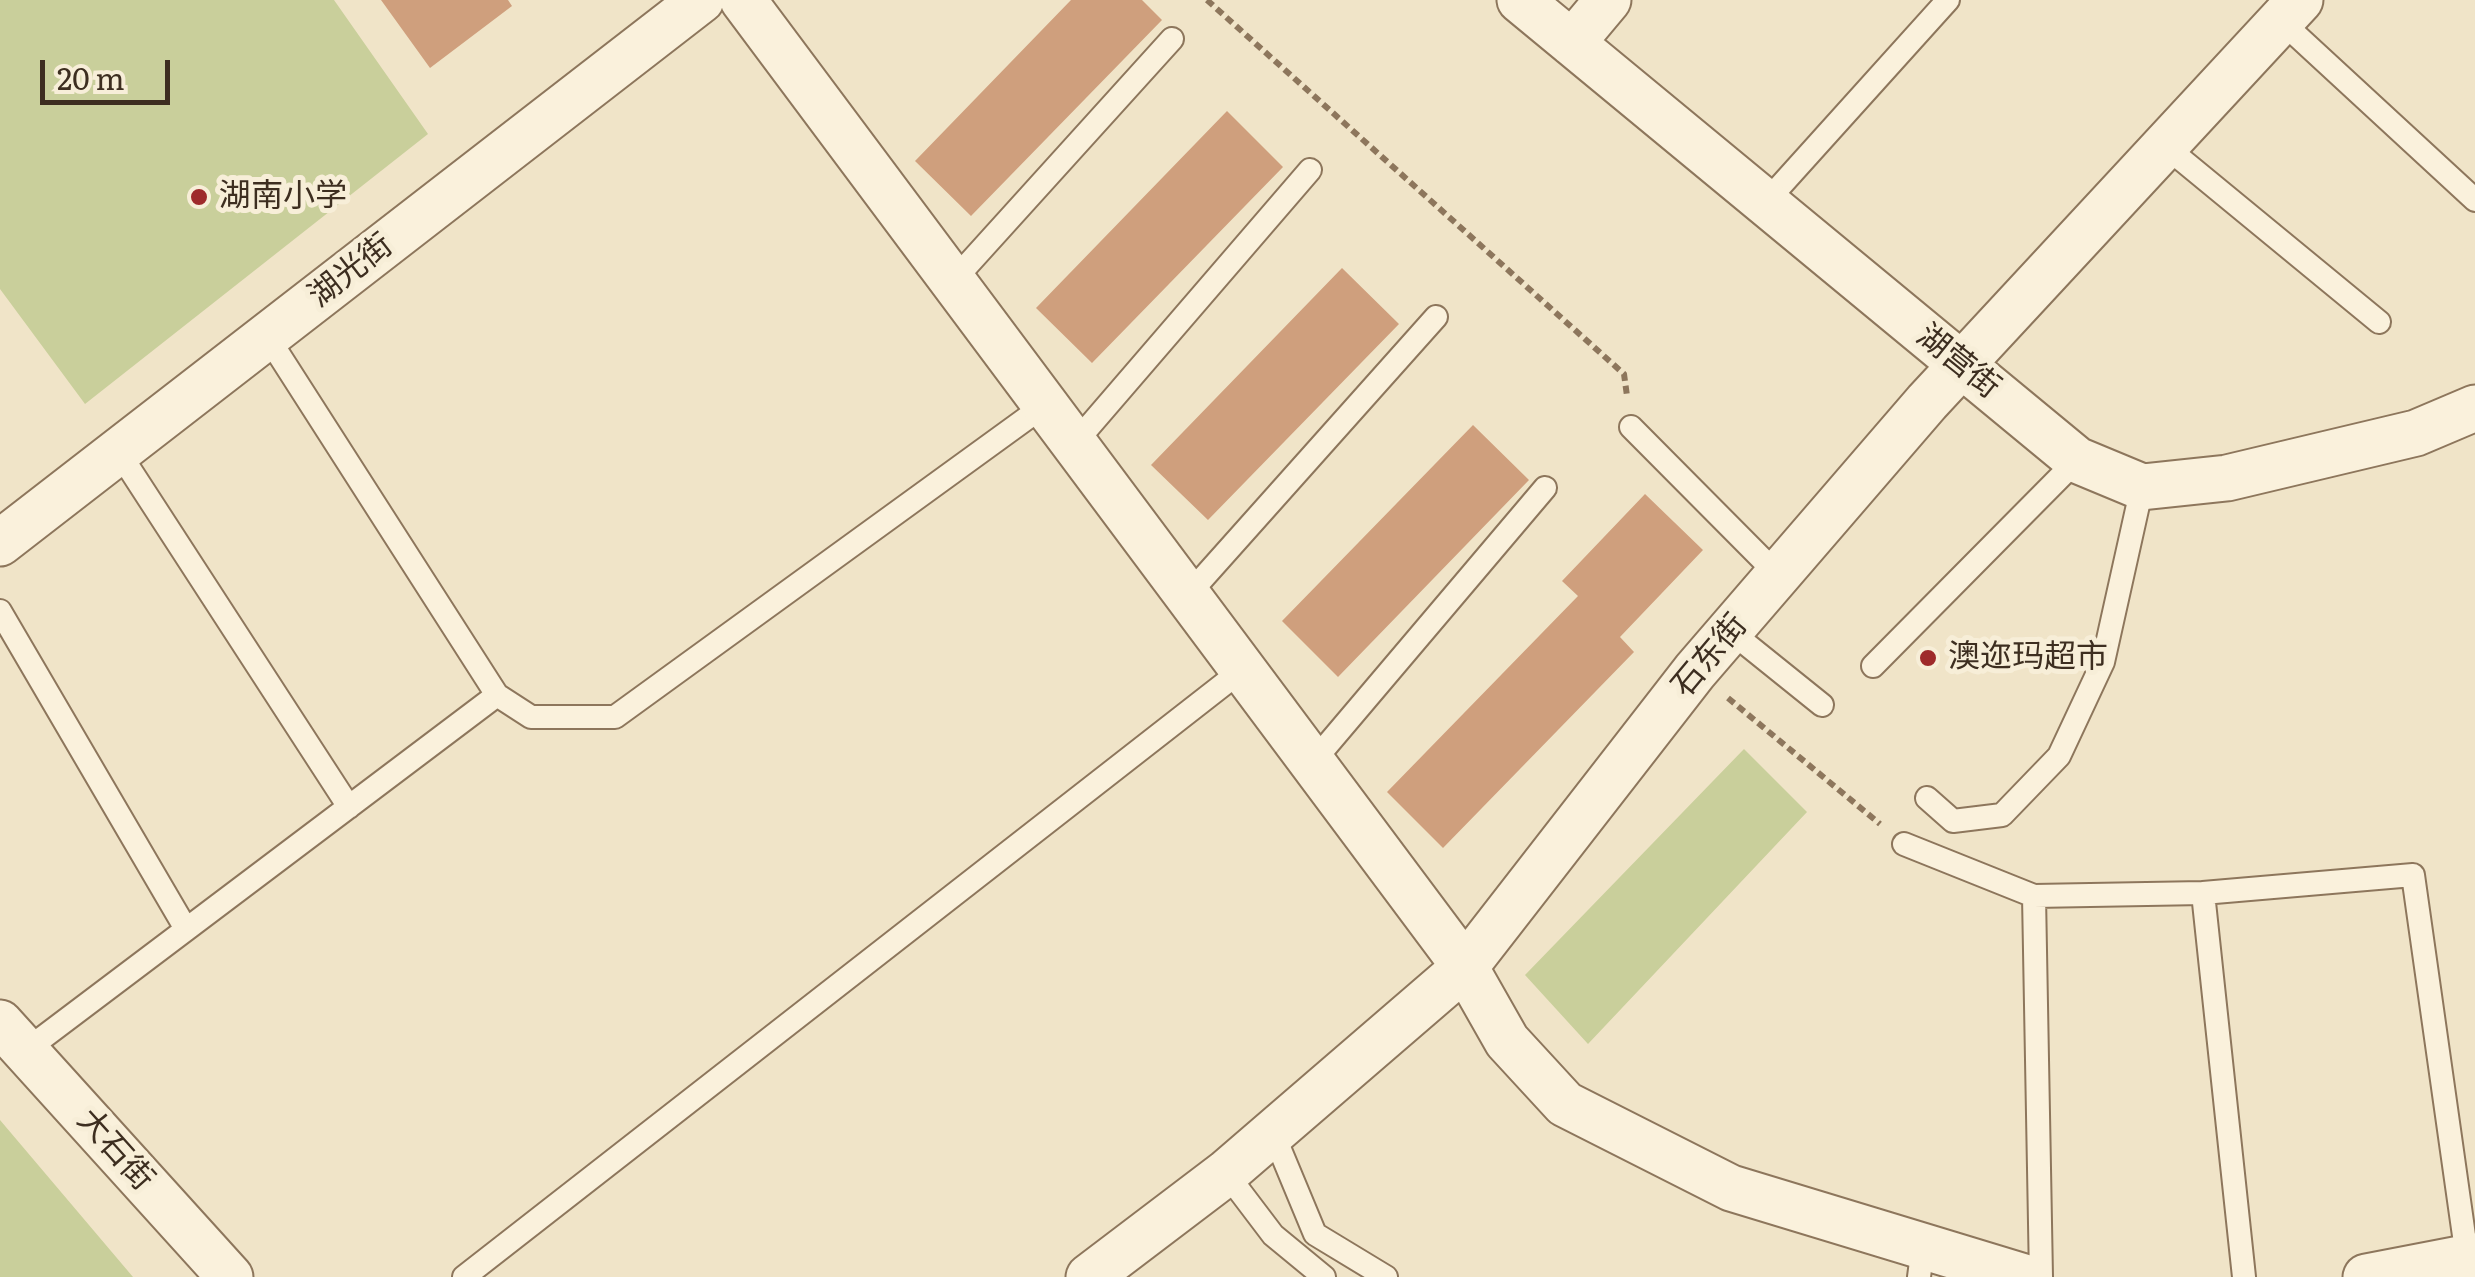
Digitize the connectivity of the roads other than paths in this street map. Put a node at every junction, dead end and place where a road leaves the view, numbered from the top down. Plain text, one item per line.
1 (702, 0) edge
2 (743, 0) edge
3 (1520, 0) edge
4 (1608, 0) edge
5 (1948, 0) edge
6 (2291, 10) edge
7 (1172, 39) dead end
8 (1572, 44) junction
9 (2165, 146) junction
10 (1310, 170) dead end
11 (2475, 200) edge
12 (1764, 202) junction
13 (953, 281) junction
14 (1436, 317) dead end
15 (2379, 322) dead end
16 (267, 336) junction
17 (1962, 365) junction
18 (1045, 405) junction
19 (2475, 408) edge
20 (1631, 426) road end
21 (1074, 444) junction
22 (118, 452) junction
23 (2077, 460) junction
24 (2142, 487) junction
25 (1545, 488) dead end
26 (0, 543) edge
27 (1778, 575) junction
28 (1187, 596) junction
29 (0, 612) edge
30 (1730, 631) junction
31 (1874, 666) dead end
32 (1242, 670) junction
33 (497, 695) junction
34 (1822, 706) dead end
35 (1312, 763) junction
36 (1927, 798) dead end
37 (348, 807) junction
38 (1904, 844) road end
39 (2203, 893) junction
40 (2034, 896) junction
41 (186, 929) junction
42 (1465, 967) junction
43 (12, 1037) edge
44 (1273, 1133) junction
45 (1226, 1173) junction
46 (2471, 1256) edge
47 (1921, 1262) edge
48 (230, 1277) edge
49 (464, 1277) edge
50 (1089, 1277) edge
51 (1324, 1277) edge
52 (1386, 1277) edge
53 (2024, 1277) edge
54 (2041, 1277) edge
55 (2244, 1277) edge
56 (2366, 1277) edge

1 - 16 street, 湖光街
2 - 13 street
3 - 8 street, 湖营街
4 - 8 street
5 - 12 lane
6 - 9 street, 石东街
6 - 11 lane
7 - 13 lane
8 - 12 street, 湖营街
9 - 15 lane
9 - 17 street, 石东街
10 - 21 lane
12 - 17 street, 湖营街
13 - 18 street
14 - 28 lane
16 - 22 street, 湖光街
16 - 33 lane
17 - 23 street, 湖营街
17 - 27 street, 石东街
18 - 21 street
18 - 33 lane
19 - 24 street, 湖营街
20 - 27 lane
21 - 28 street
22 - 26 street, 湖光街
22 - 37 lane
23 - 24 street, 湖营街
23 - 31 lane
24 - 36 lane
25 - 35 lane
27 - 30 street, 石东街
28 - 32 street
29 - 41 lane
30 - 34 lane
30 - 42 street, 石东街
32 - 35 street
32 - 49 lane
33 - 37 lane
35 - 42 street
37 - 41 lane
38 - 40 lane
39 - 40 lane
39 - 46 lane
39 - 55 lane
40 - 54 lane
41 - 43 lane
42 - 44 street, 石东街
42 - 47 street
43 - 48 street, 大石街
44 - 45 street, 石东街
44 - 52 lane
45 - 50 street, 石东街
45 - 51 lane
46 - 56 street
47 - 53 street

